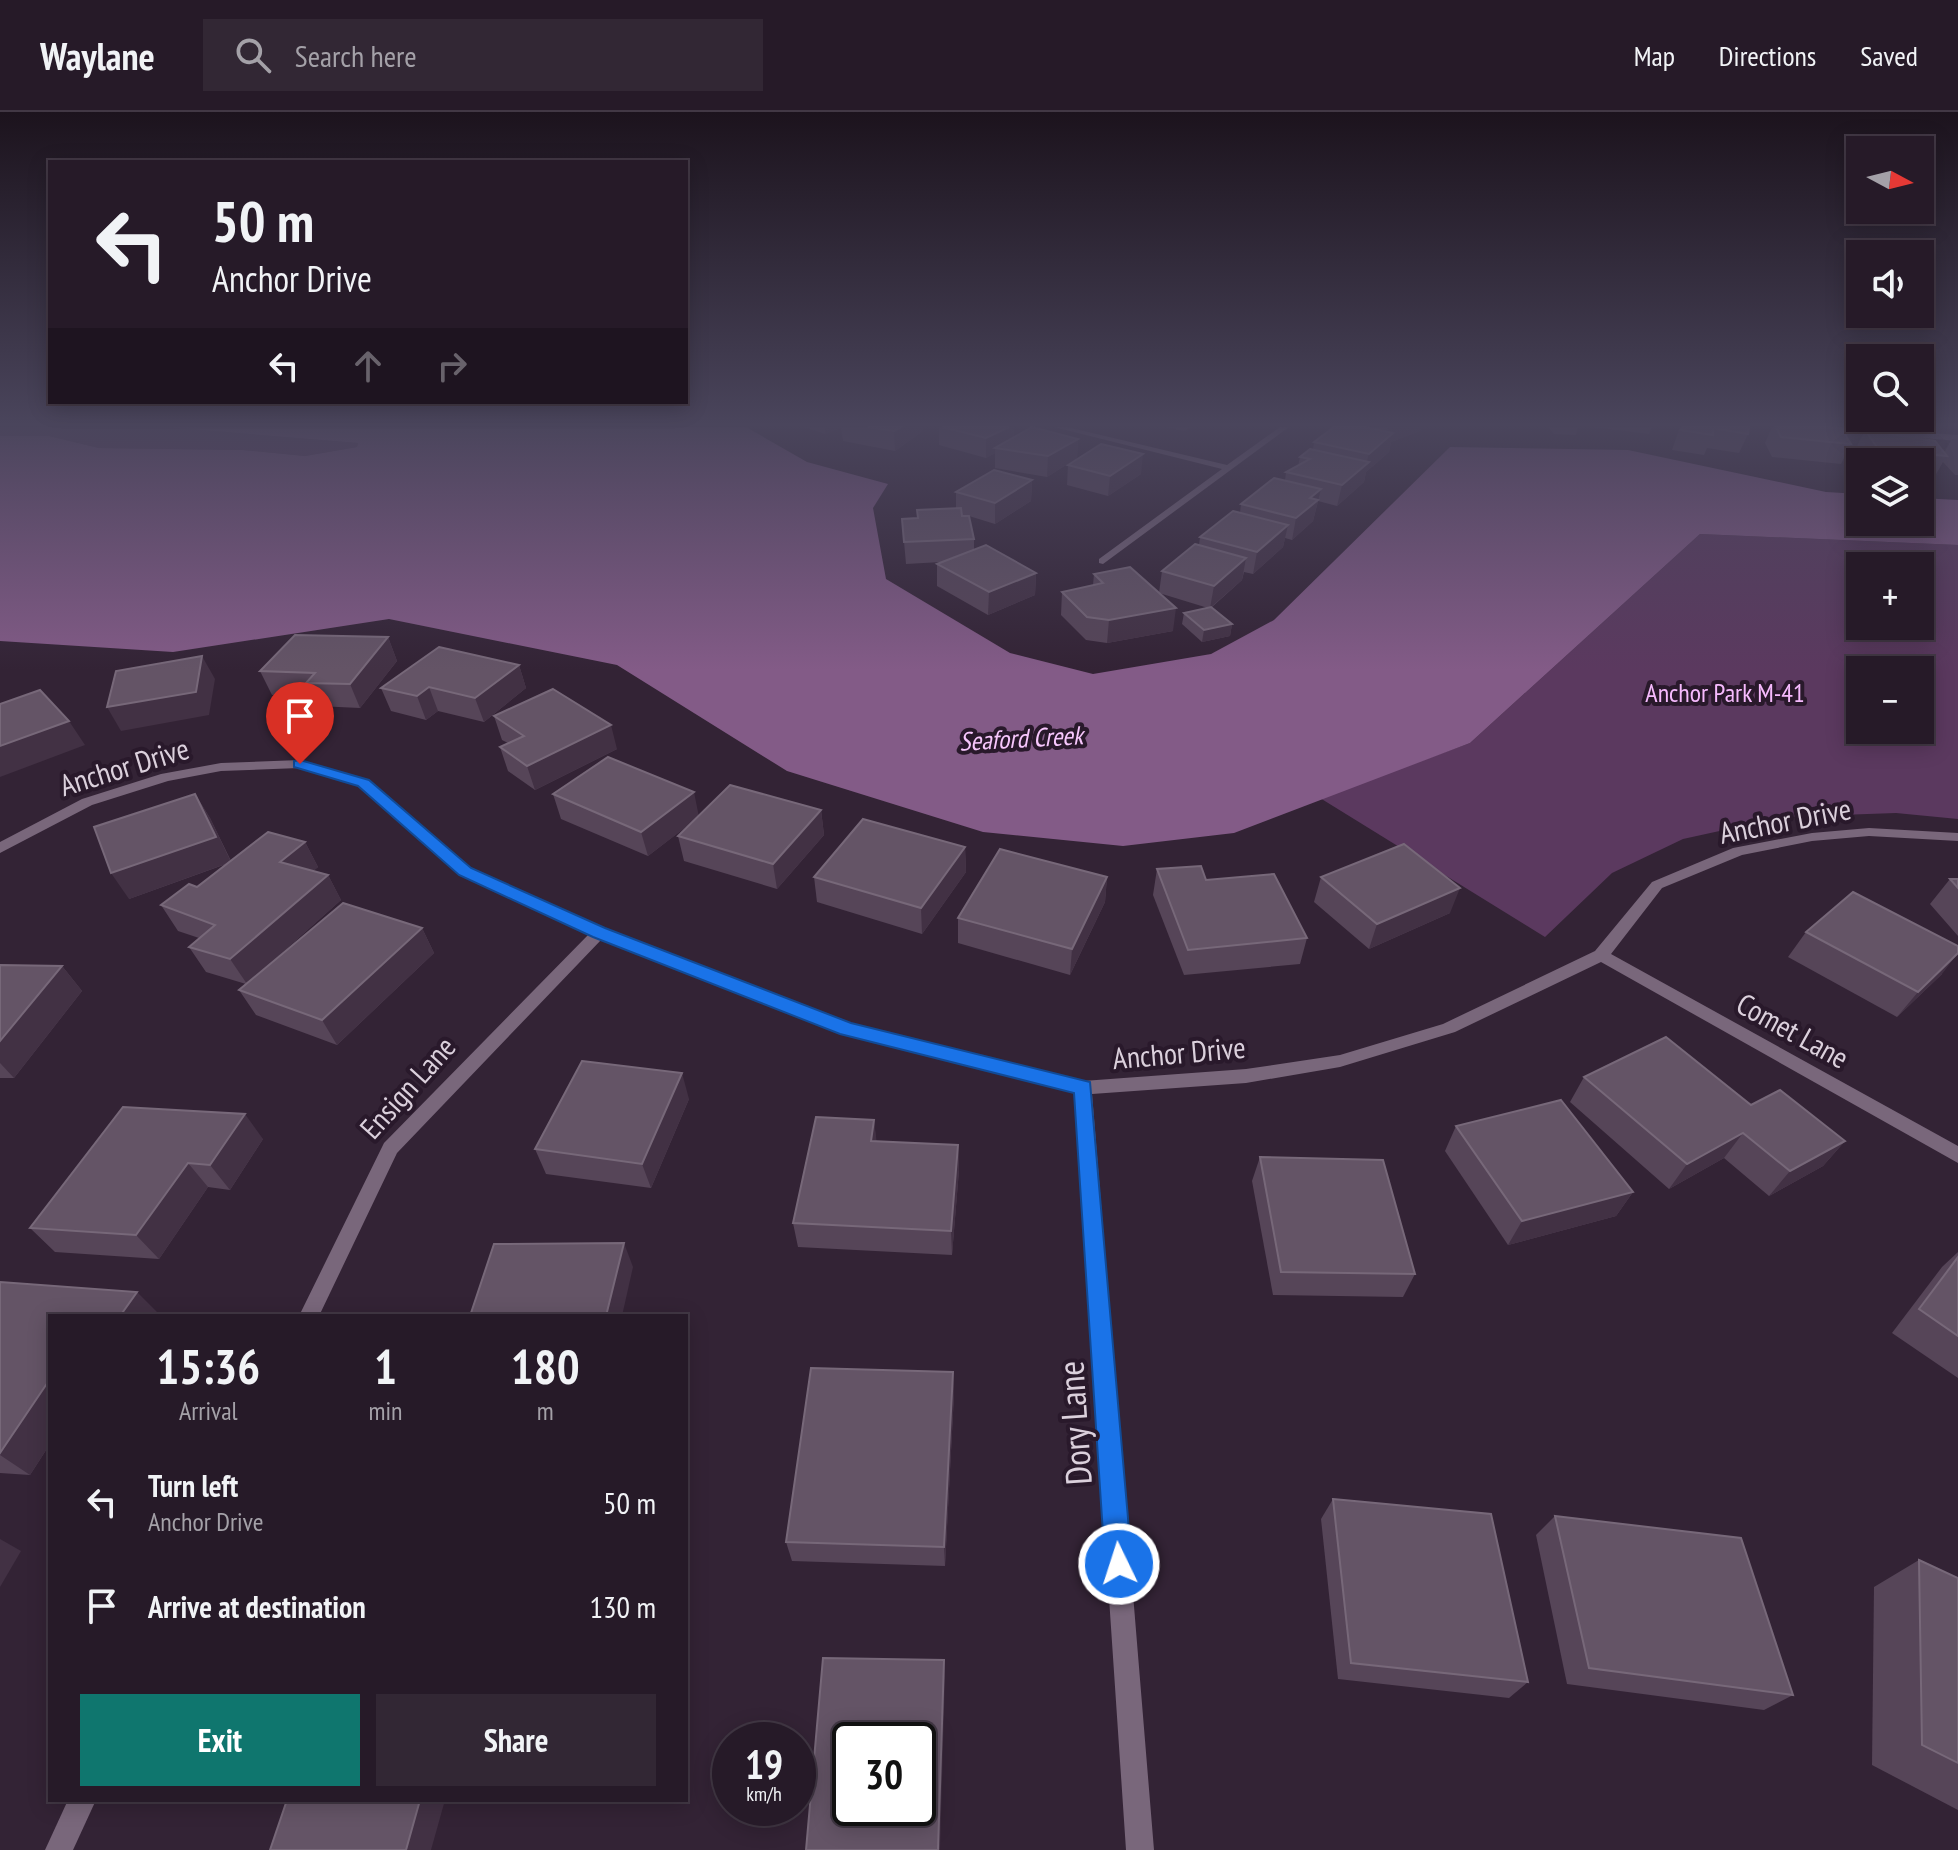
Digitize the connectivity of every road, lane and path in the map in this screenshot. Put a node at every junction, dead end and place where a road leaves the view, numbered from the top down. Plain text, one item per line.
1 (1174, 508) edge
2 (1103, 561) dead end
3 (1958, 837) edge
4 (0, 849) edge
5 (599, 933) junction
6 (1601, 955) junction
7 (1083, 1088) junction
8 (1958, 1155) edge
9 (310, 1314) edge
10 (81, 1802) edge
11 (59, 1850) edge
12 (1140, 1850) edge

1 - 2 street
3 - 6 street, Anchor Drive
4 - 5 street, Anchor Drive
5 - 7 street, Anchor Drive
5 - 9 street, Ensign Lane
6 - 7 street, Anchor Drive
6 - 8 street, Comet Lane
7 - 12 street, Dory Lane
10 - 11 street

